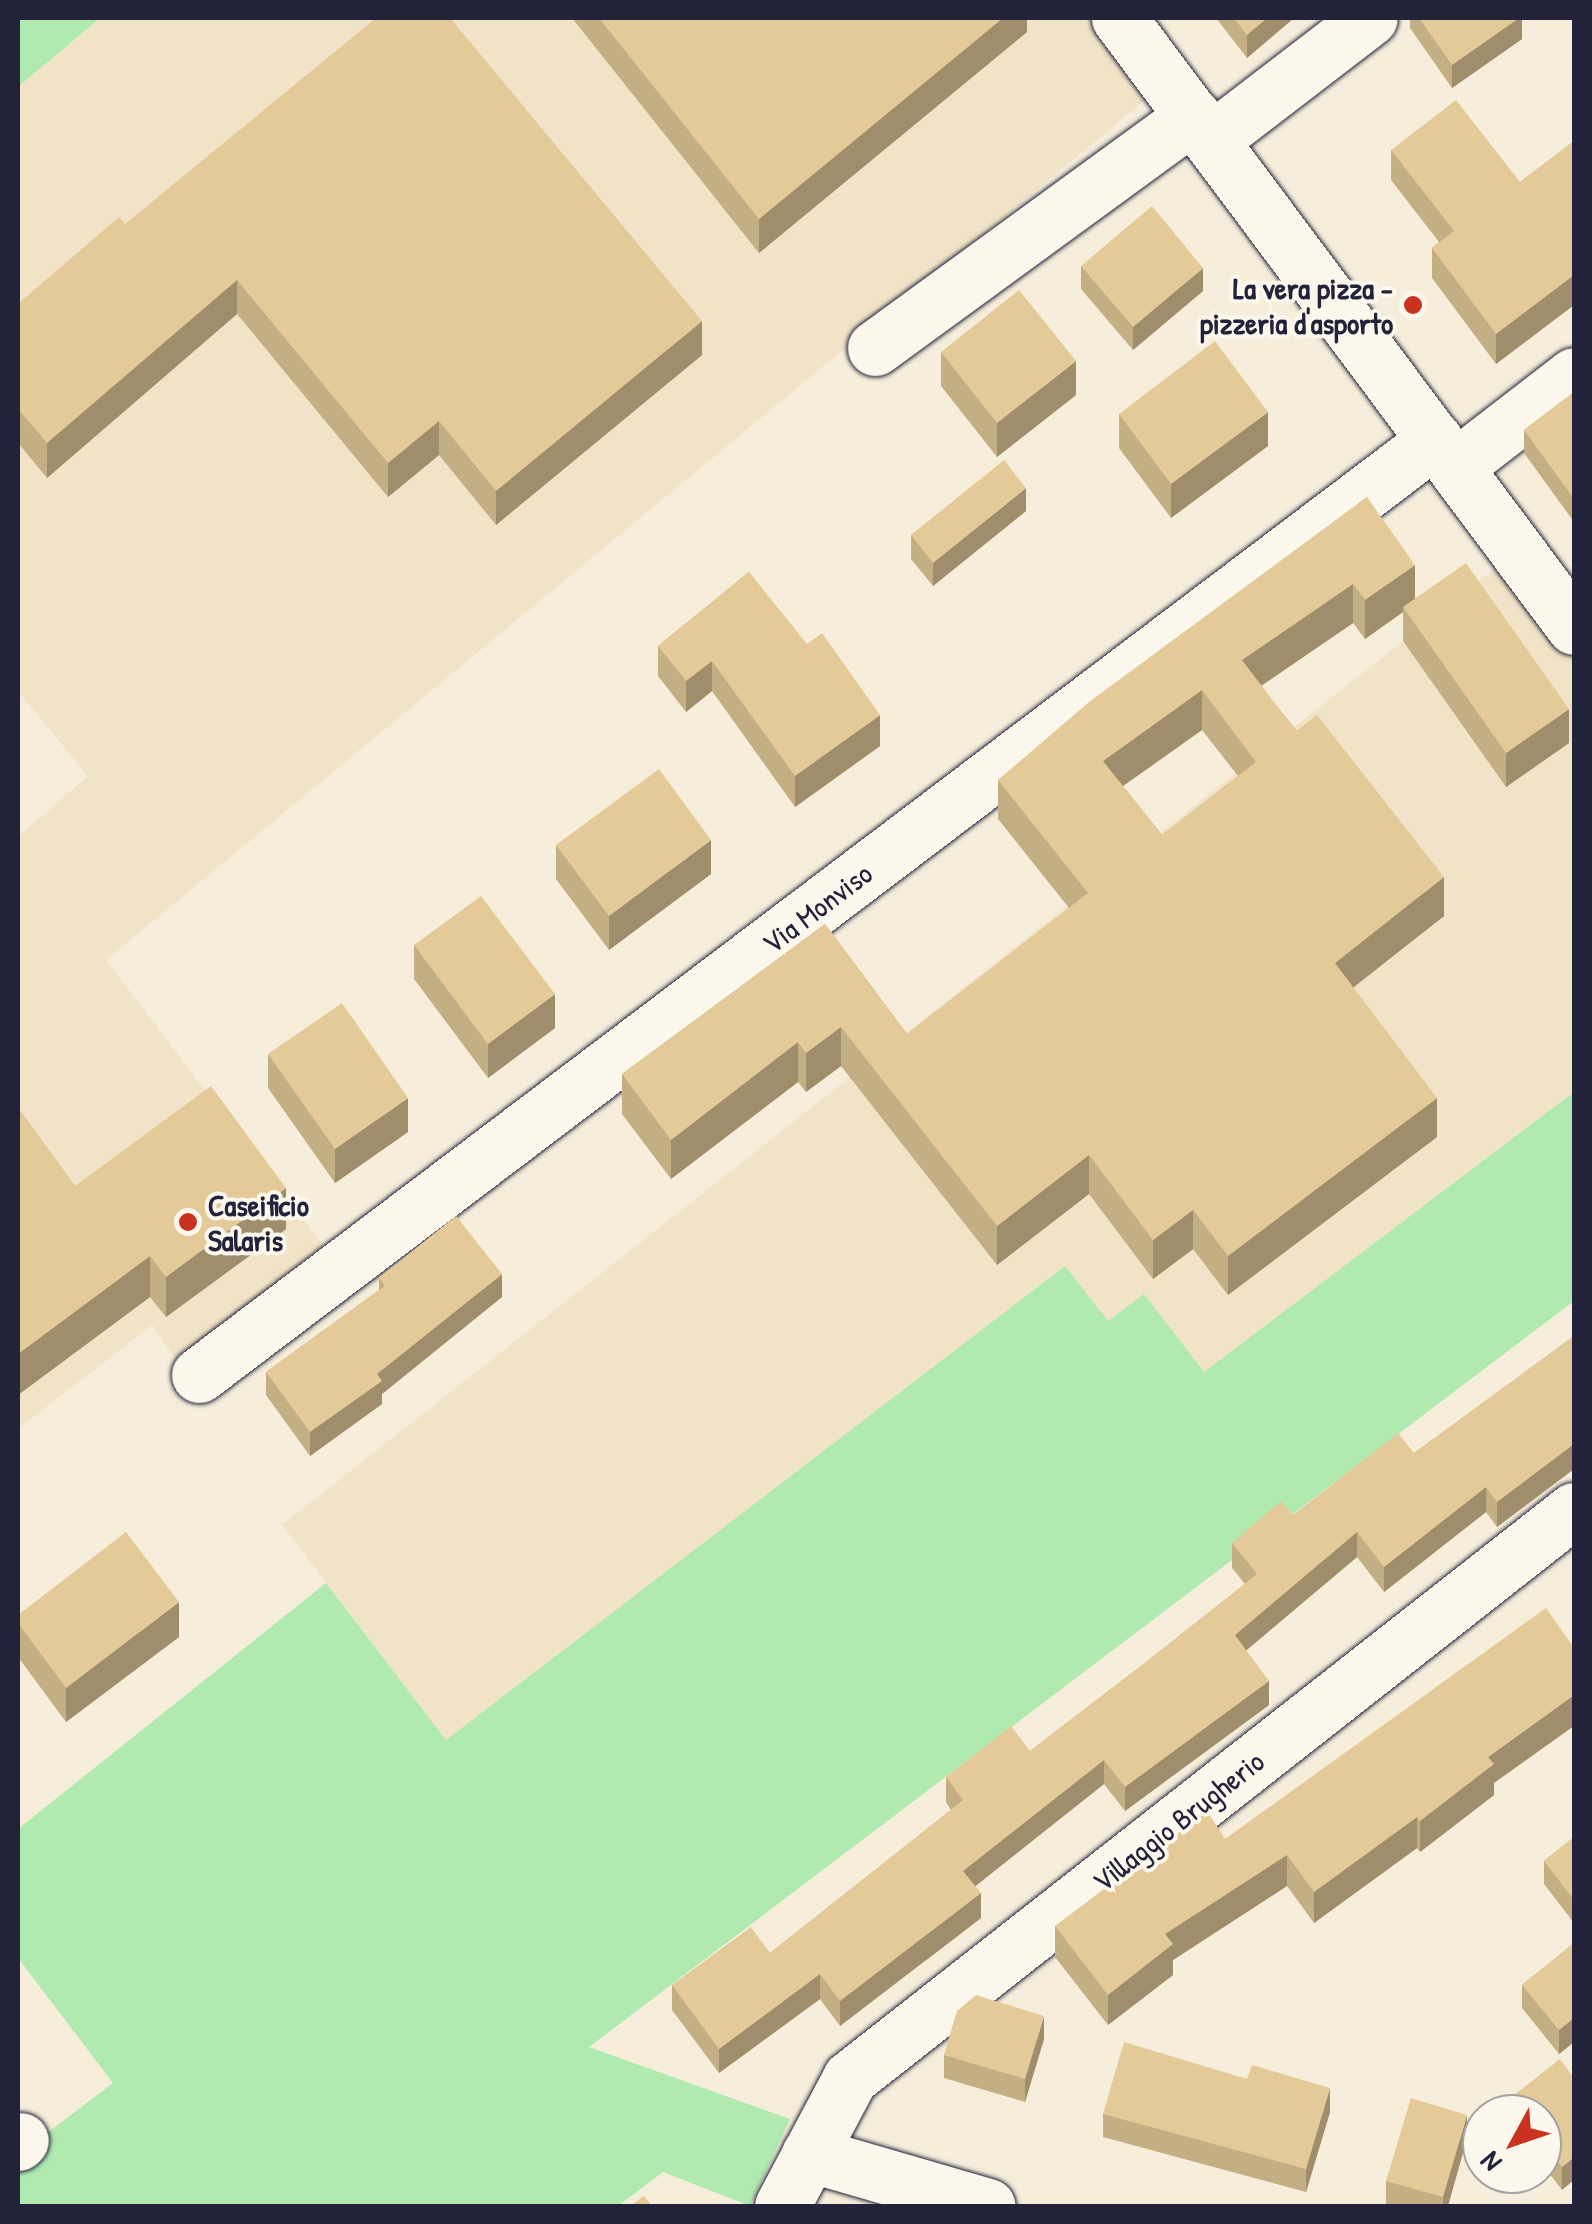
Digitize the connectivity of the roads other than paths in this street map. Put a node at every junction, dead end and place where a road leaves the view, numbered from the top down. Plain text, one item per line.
1 (1119, 18) edge
2 (1370, 18) edge
3 (1202, 128) junction
4 (875, 348) dead end
5 (1574, 376) edge
6 (1445, 454) junction
7 (1574, 627) edge
8 (199, 1375) dead end
9 (1574, 1510) edge
10 (809, 2154) junction
11 (782, 2206) edge
12 (988, 2206) edge

1 - 3 street
2 - 3 street
3 - 4 street
3 - 6 street
5 - 6 street, Via Monviso
6 - 7 street
6 - 8 street, Via Monviso
9 - 10 street, Villaggio Brugherio
10 - 11 street, Villaggio Brugherio
10 - 12 street

